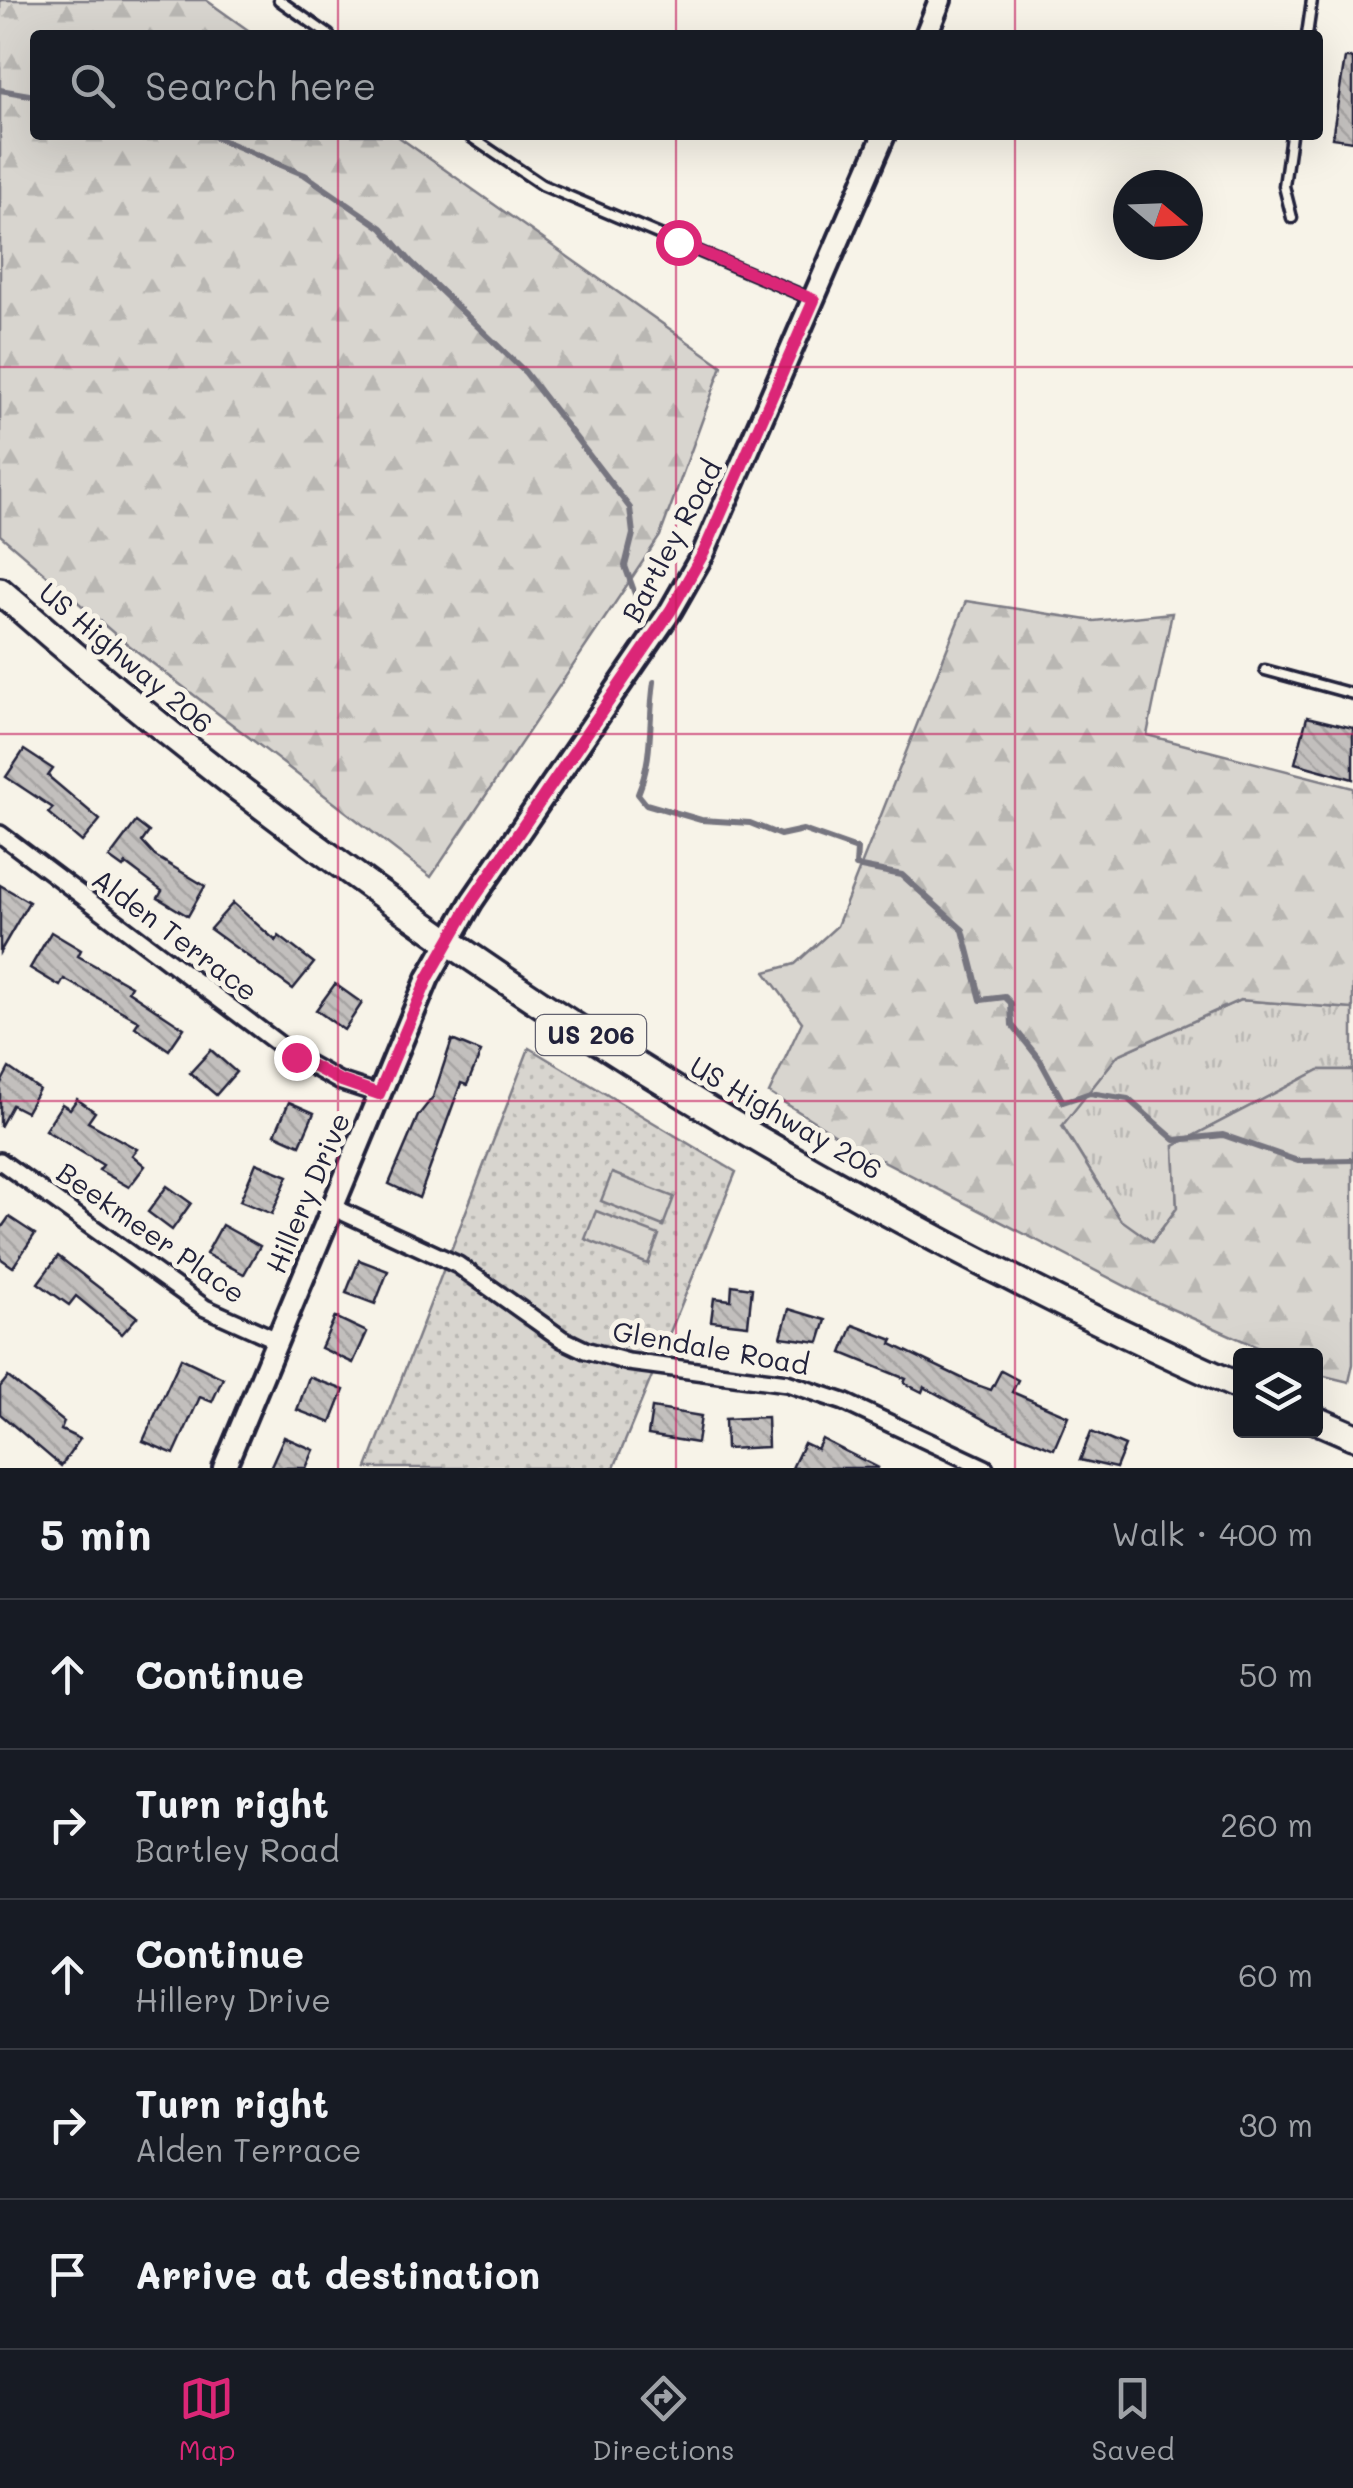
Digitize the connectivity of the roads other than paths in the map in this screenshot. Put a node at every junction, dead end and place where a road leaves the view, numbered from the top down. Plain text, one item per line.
1 (279, 0) edge
2 (940, 0) edge
3 (1312, 0) edge
4 (322, 30) edge
5 (928, 30) edge
6 (1308, 30) edge
7 (475, 140) edge
8 (882, 140) edge
9 (1289, 140) edge
10 (1292, 218) dead end
11 (814, 300) junction
12 (0, 591) edge
13 (1265, 670) dead end
14 (1353, 694) edge
15 (0, 834) edge
16 (448, 941) junction
17 (379, 1094) junction
18 (0, 1161) edge
19 (332, 1207) junction
20 (277, 1340) junction
21 (1233, 1384) edge
22 (1323, 1423) edge
23 (1353, 1436) edge
24 (951, 1461) edge
25 (224, 1468) edge
26 (984, 1468) edge

1 - 4 lane
2 - 5 street
3 - 6 lane
7 - 11 lane
8 - 11 street, Bartley Road
9 - 10 lane
11 - 16 street, Bartley Road
12 - 16 highway, US Highway 206 / US 206
13 - 14 lane
15 - 17 street, Alden Terrace
16 - 17 street, Hillery Drive
16 - 21 highway, US Highway 206 / US 206
17 - 19 street, Hillery Drive
18 - 20 street, Beekmeer Place
19 - 20 street, Hillery Drive
19 - 24 street, Glendale Road
20 - 25 street, Hillery Drive
22 - 23 highway
24 - 26 street, Glendale Road

